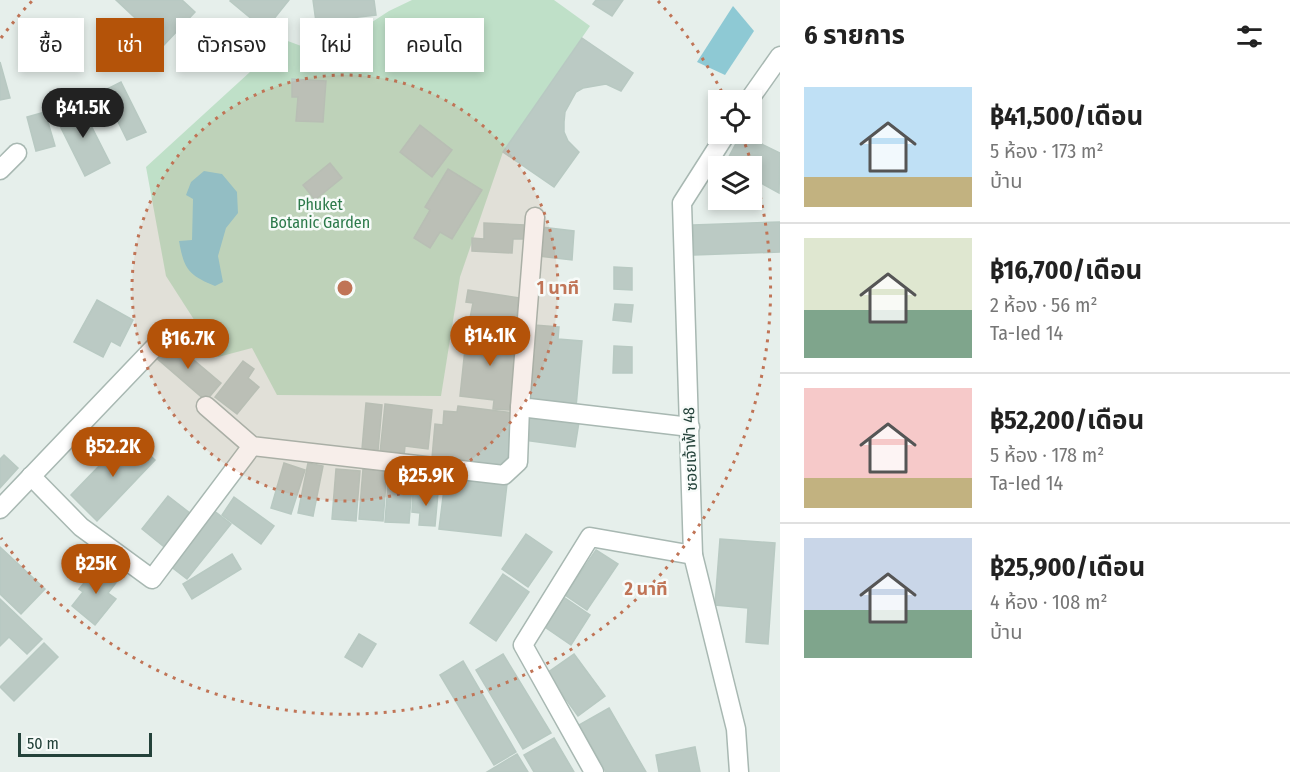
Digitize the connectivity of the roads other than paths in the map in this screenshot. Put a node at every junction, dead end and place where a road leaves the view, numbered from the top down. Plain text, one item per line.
1 (780, 56) edge
2 (756, 90) edge
3 (720, 144) edge
4 (17, 153) dead end
5 (0, 171) edge
6 (535, 218) dead end
7 (170, 331) dead end
8 (206, 406) dead end
9 (520, 407) junction
10 (690, 427) junction
11 (252, 446) junction
12 (31, 476) junction
13 (0, 509) edge
14 (693, 555) junction
15 (594, 772) edge
16 (739, 772) edge

1 - 2 street
3 - 10 street, ซอยเจ้าฟ้า 48
4 - 5 street
6 - 9 street
7 - 12 street
8 - 11 street
9 - 10 street
9 - 11 street
10 - 14 street, ซอยเจ้าฟ้า 48
11 - 12 street
12 - 13 street
14 - 15 street
14 - 16 street, ซอยเจ้าฟ้า 48

